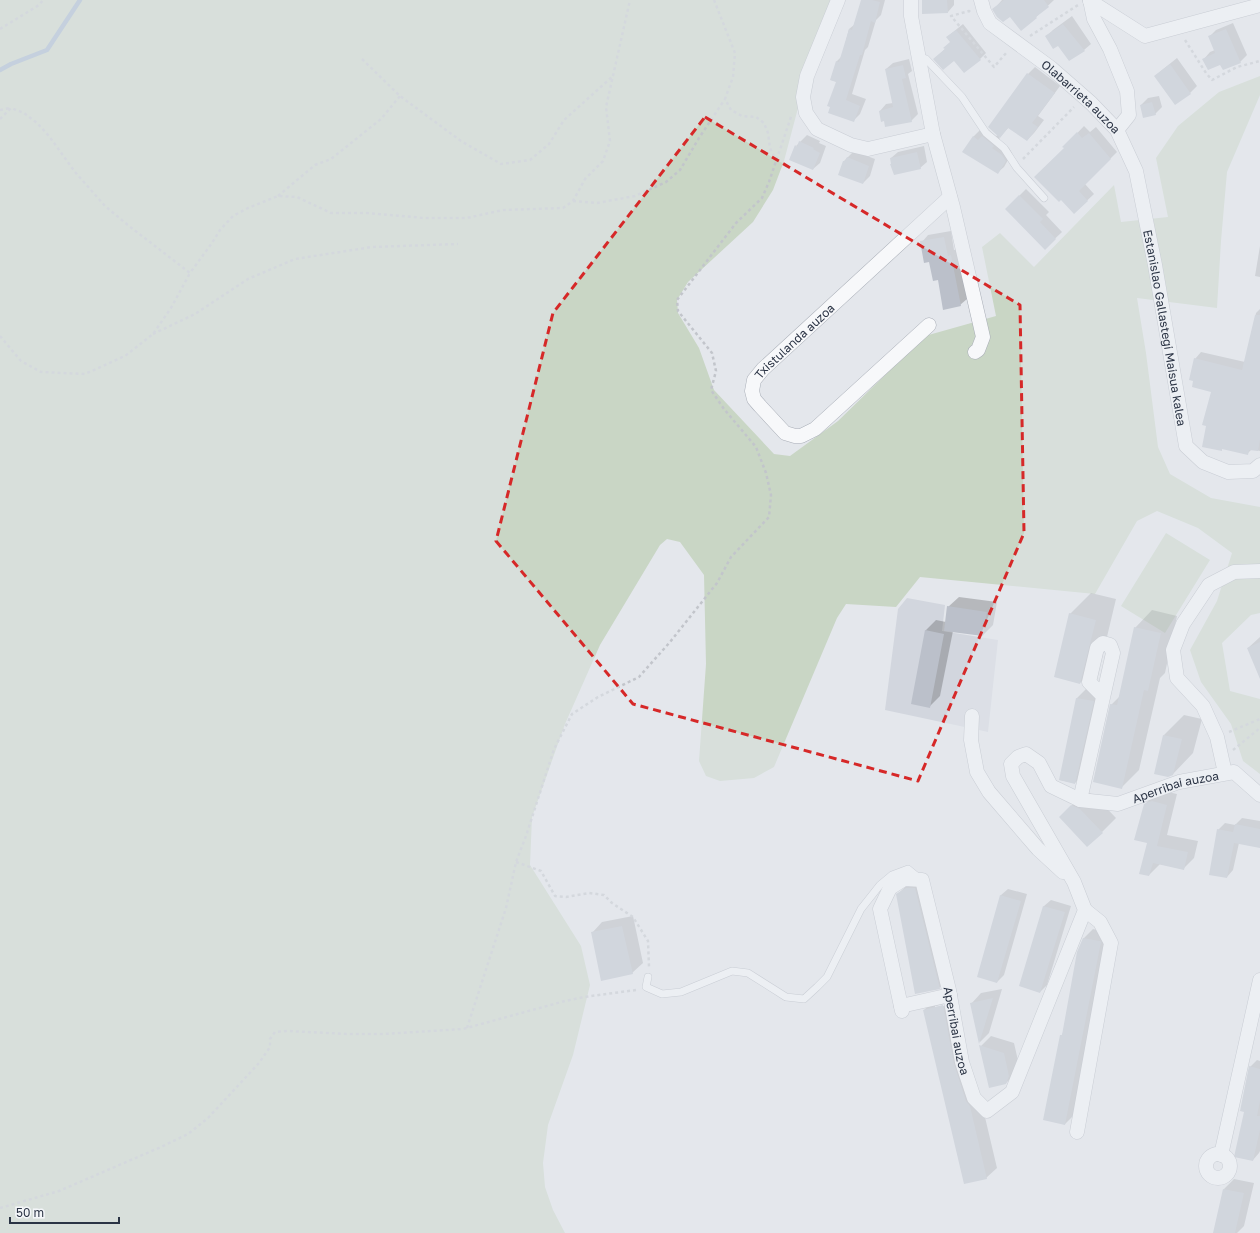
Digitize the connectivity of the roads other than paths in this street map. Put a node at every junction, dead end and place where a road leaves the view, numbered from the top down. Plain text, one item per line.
1 (838, 0) edge
2 (911, 0) edge
3 (981, 0) edge
4 (1086, 2) edge
5 (1260, 5) edge
6 (918, 57) junction
7 (1117, 130) junction
8 (933, 134) junction
9 (950, 197) junction
10 (1044, 198) dead end
11 (929, 325) dead end
12 (975, 352) dead end
13 (1260, 464) edge
14 (1260, 571) edge
15 (1103, 696) dead end
16 (971, 721) dead end
17 (1225, 773) junction
18 (1260, 795) edge
19 (1080, 800) junction
20 (922, 880) junction
21 (1074, 882) junction
22 (1085, 910) junction
23 (648, 978) road end
24 (1260, 980) edge
25 (950, 995) junction
26 (1077, 1132) dead end
27 (1220, 1155) dead end

1 - 8 street
2 - 6 street
3 - 7 street, Olabarrieta auzoa
4 - 5 street
4 - 7 street, Olabarrieta auzoa
6 - 8 street
6 - 10 lane
7 - 13 street, Estanislao Gallastegi Maisua kalea
8 - 9 street
9 - 11 street, Txistulanda auzoa
9 - 12 street
14 - 17 street, Aperribai auzoa
15 - 19 street
16 - 21 street, Aperribai auzoa
17 - 18 street, Aperribai auzoa
17 - 19 street, Aperribai auzoa
19 - 21 street, Aperribai auzoa
20 - 23 lane
20 - 25 street, Aperribai auzoa
20 - 25 street
21 - 22 street, Aperribai auzoa
22 - 25 street, Aperribai auzoa
22 - 26 street, Aperribai auzoa
24 - 27 street

